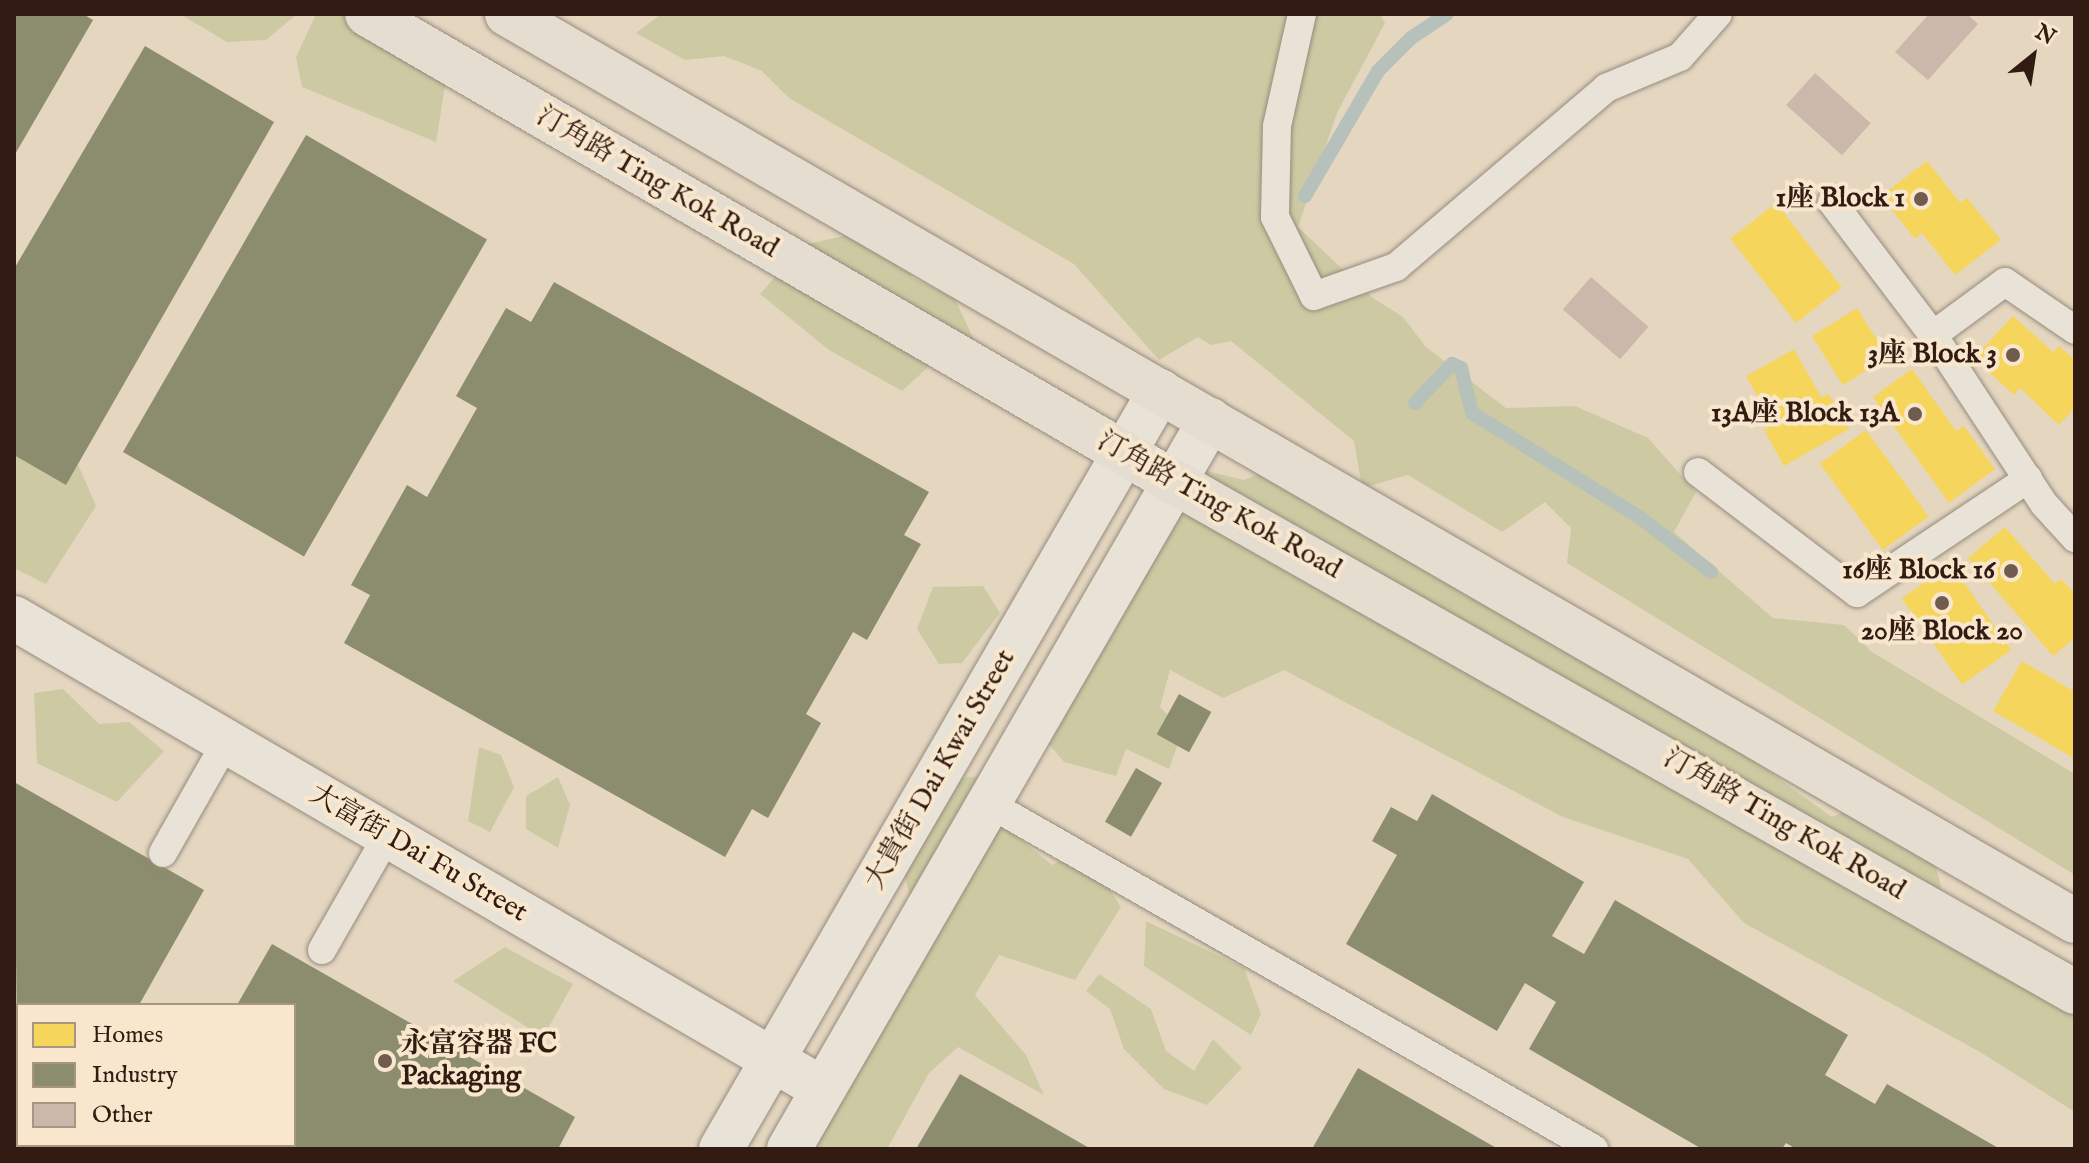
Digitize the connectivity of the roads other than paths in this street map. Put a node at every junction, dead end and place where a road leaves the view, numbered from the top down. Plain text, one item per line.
1 (367, 14) edge
2 (507, 14) edge
3 (1302, 14) edge
4 (1718, 14) edge
5 (1832, 202) dead end
6 (2075, 330) edge
7 (1933, 335) junction
8 (1160, 391) junction
9 (1210, 420) junction
10 (1124, 453) junction
11 (1698, 472) dead end
12 (2028, 479) junction
13 (1174, 482) junction
14 (2075, 538) edge
15 (14, 618) edge
16 (226, 742) junction
17 (988, 803) junction
18 (387, 836) junction
19 (163, 853) dead end
20 (2075, 921) edge
21 (322, 950) dead end
22 (2075, 992) edge
23 (773, 1060) junction
24 (823, 1089) junction
25 (721, 1149) edge
26 (789, 1149) edge
27 (1594, 1149) edge

1 - 10 main road, 汀角路 Ting Kok Road
2 - 8 main road
3 - 4 lane
5 - 7 lane
6 - 7 lane
7 - 12 lane
8 - 9 main road
8 - 10 street, 大貴街 Dai Kwai Street
9 - 13 street, 大貴街 Dai Kwai Street
9 - 20 main road
10 - 13 main road, 汀角路 Ting Kok Road
10 - 23 street, 大貴街 Dai Kwai Street
11 - 12 lane
12 - 14 lane
13 - 17 street, 大貴街 Dai Kwai Street
13 - 22 main road, 汀角路 Ting Kok Road
15 - 16 street, 大富街 Dai Fu Street
16 - 18 street, 大富街 Dai Fu Street
16 - 19 lane
17 - 24 street, 大貴街 Dai Kwai Street
17 - 27 lane
18 - 21 lane
18 - 23 street, 大富街 Dai Fu Street
23 - 24 street, 大富街 Dai Fu Street
23 - 25 street, 大貴街 Dai Kwai Street
24 - 26 street, 大貴街 Dai Kwai Street

